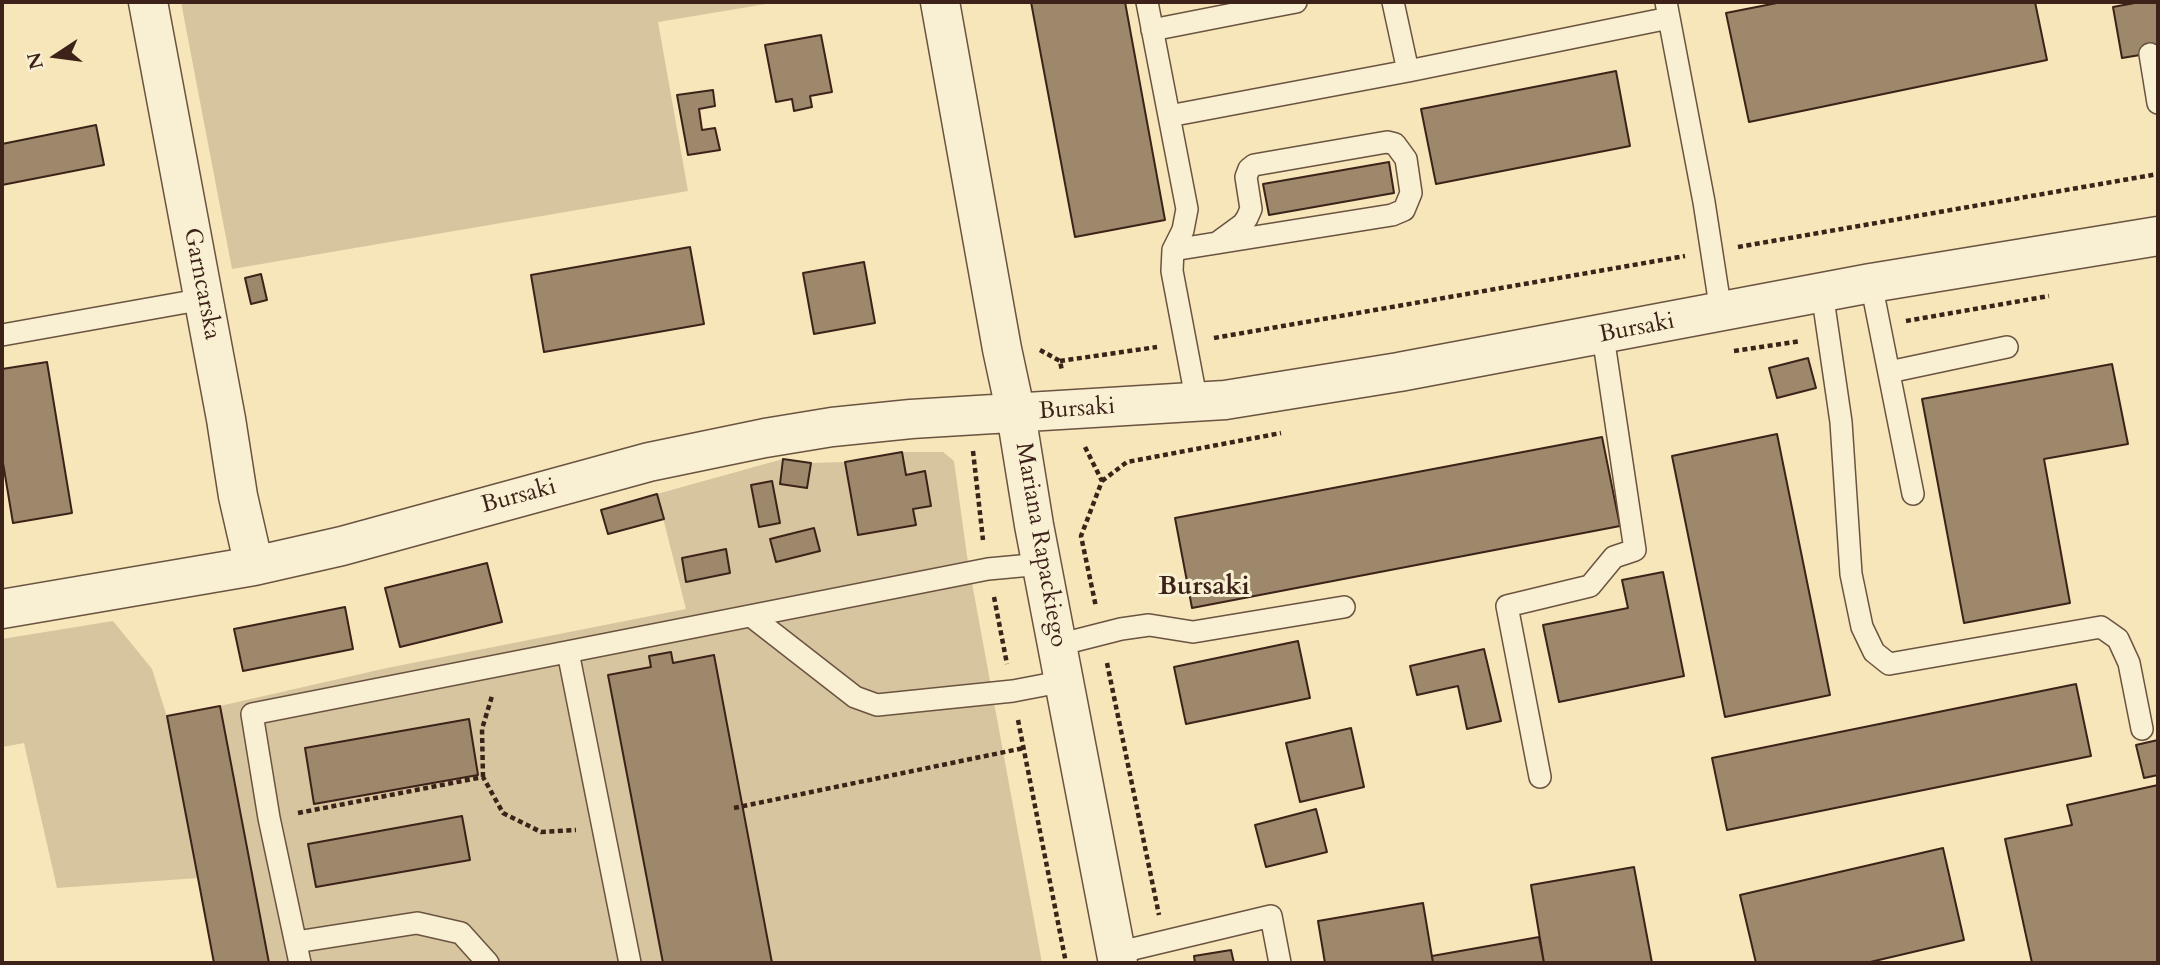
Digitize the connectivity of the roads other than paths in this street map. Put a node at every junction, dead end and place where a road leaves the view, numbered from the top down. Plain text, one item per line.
1 (148, 2) edge
2 (940, 2) edge
3 (1147, 2) edge
4 (1296, 2) edge
5 (1394, 2) edge
6 (1254, 6) edge
7 (1668, 10) edge
8 (1152, 30) junction
9 (2150, 54) dead end
10 (1408, 71) junction
11 (2158, 103) edge
12 (1169, 116) junction
13 (2158, 236) edge
14 (1217, 243) junction
15 (1173, 250) junction
16 (1871, 284) junction
17 (1822, 292) junction
18 (204, 299) junction
19 (1721, 312) junction
20 (2, 335) edge
21 (1603, 336) junction
22 (2007, 346) dead end
23 (1889, 372) junction
24 (1197, 403) junction
25 (1016, 414) junction
26 (1913, 494) dead end
27 (1042, 564) junction
28 (254, 566) junction
29 (1344, 607) dead end
30 (2, 609) edge
31 (751, 616) junction
32 (568, 652) junction
33 (1062, 663) junction
34 (2142, 729) dead end
35 (1540, 777) dead end
36 (296, 942) junction
37 (1117, 958) edge
38 (300, 963) edge
39 (488, 963) edge
40 (630, 963) edge
41 (1280, 963) edge

1 - 18 street, Garncarska
2 - 25 street, Mariana Rapackiego
3 - 8 lane
4 - 6 lane
5 - 10 lane
6 - 8 lane
7 - 10 lane
7 - 19 lane
8 - 12 lane
9 - 11 lane
10 - 12 lane
12 - 15 lane
13 - 16 street, Bursaki
14 - 14 lane
14 - 15 lane
15 - 24 lane
16 - 17 street, Bursaki
16 - 23 lane
17 - 19 street, Bursaki
17 - 34 lane
18 - 20 lane
18 - 28 street, Garncarska
19 - 21 street, Bursaki
21 - 24 street, Bursaki
21 - 35 lane
22 - 23 lane
23 - 26 lane
24 - 25 street, Bursaki
25 - 27 street, Mariana Rapackiego
25 - 28 street, Bursaki
27 - 31 lane
27 - 33 street, Mariana Rapackiego
28 - 30 street, Bursaki
29 - 33 lane
31 - 32 lane
31 - 33 lane
32 - 36 lane
32 - 40 lane
33 - 37 street, Mariana Rapackiego
36 - 38 lane
36 - 39 lane
37 - 41 lane

